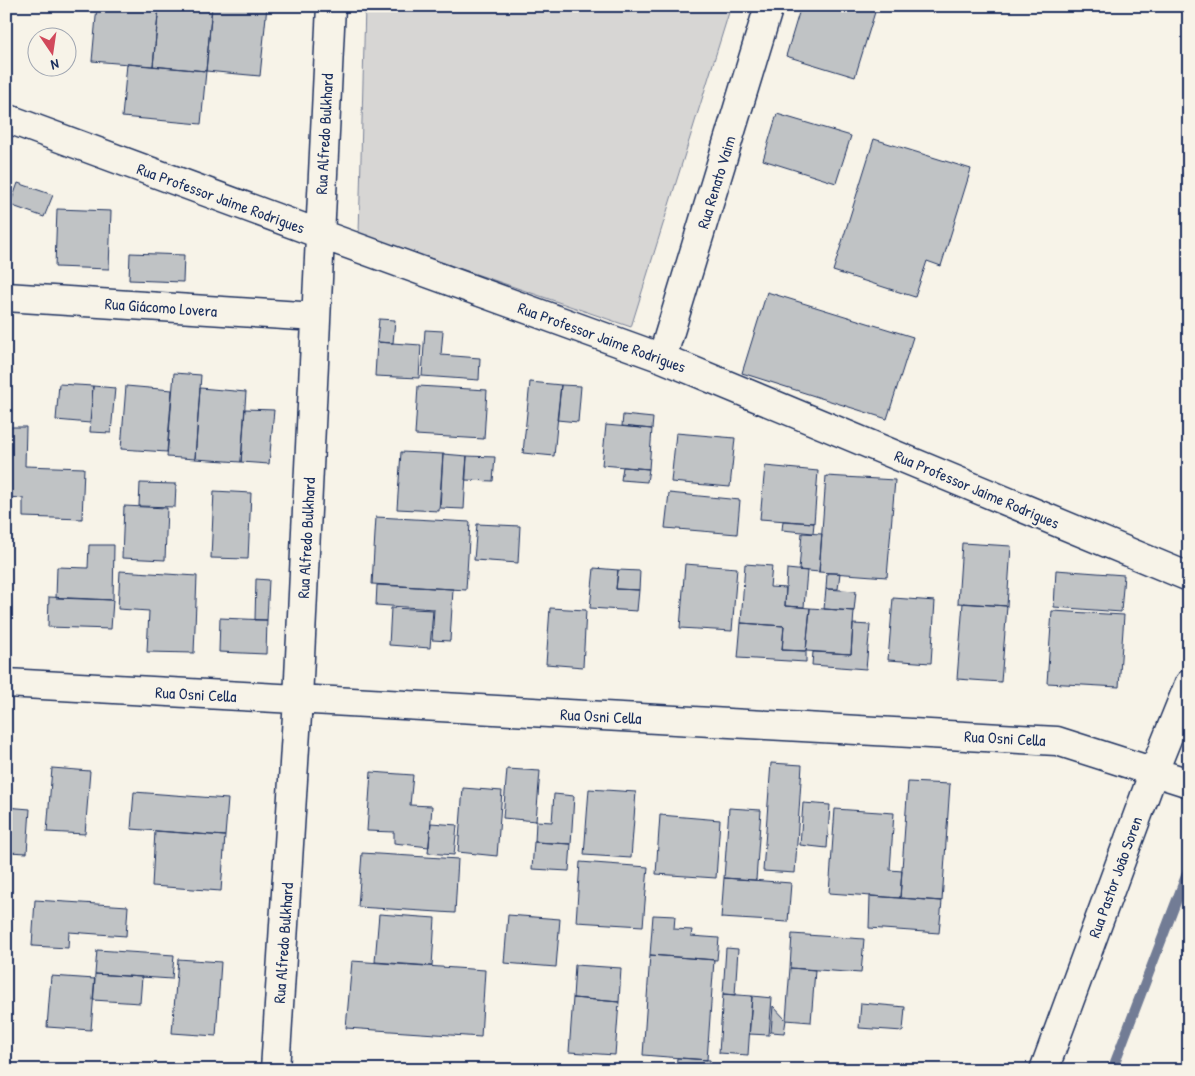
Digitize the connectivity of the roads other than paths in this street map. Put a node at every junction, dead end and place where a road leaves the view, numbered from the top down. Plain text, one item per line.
1 (330, 6) edge
2 (770, 6) edge
3 (6, 118) edge
4 (320, 234) junction
5 (6, 297) edge
6 (316, 317) junction
7 (662, 358) junction
8 (1189, 577) edge
9 (6, 683) edge
10 (1189, 684) edge
11 (298, 699) junction
12 (1154, 771) junction
13 (1185, 781) edge
14 (275, 1070) edge
15 (1044, 1070) edge

1 - 4 street, Rua Alfredo Bulkhard
2 - 7 street, Rua Renato Vaim
3 - 4 street, Rua Professor Jaime Rodrigues
4 - 6 street, Rua Alfredo Bulkhard
4 - 7 street, Rua Professor Jaime Rodrigues
5 - 6 street, Rua Giácomo Lovera
6 - 11 street, Rua Alfredo Bulkhard
7 - 8 street, Rua Professor Jaime Rodrigues
9 - 11 street, Rua Osni Cella
10 - 12 street, Rua Pastor João Soren
11 - 12 street, Rua Osni Cella
11 - 14 street, Rua Alfredo Bulkhard
12 - 13 street, Rua Osni Cella
12 - 15 street, Rua Pastor João Soren

